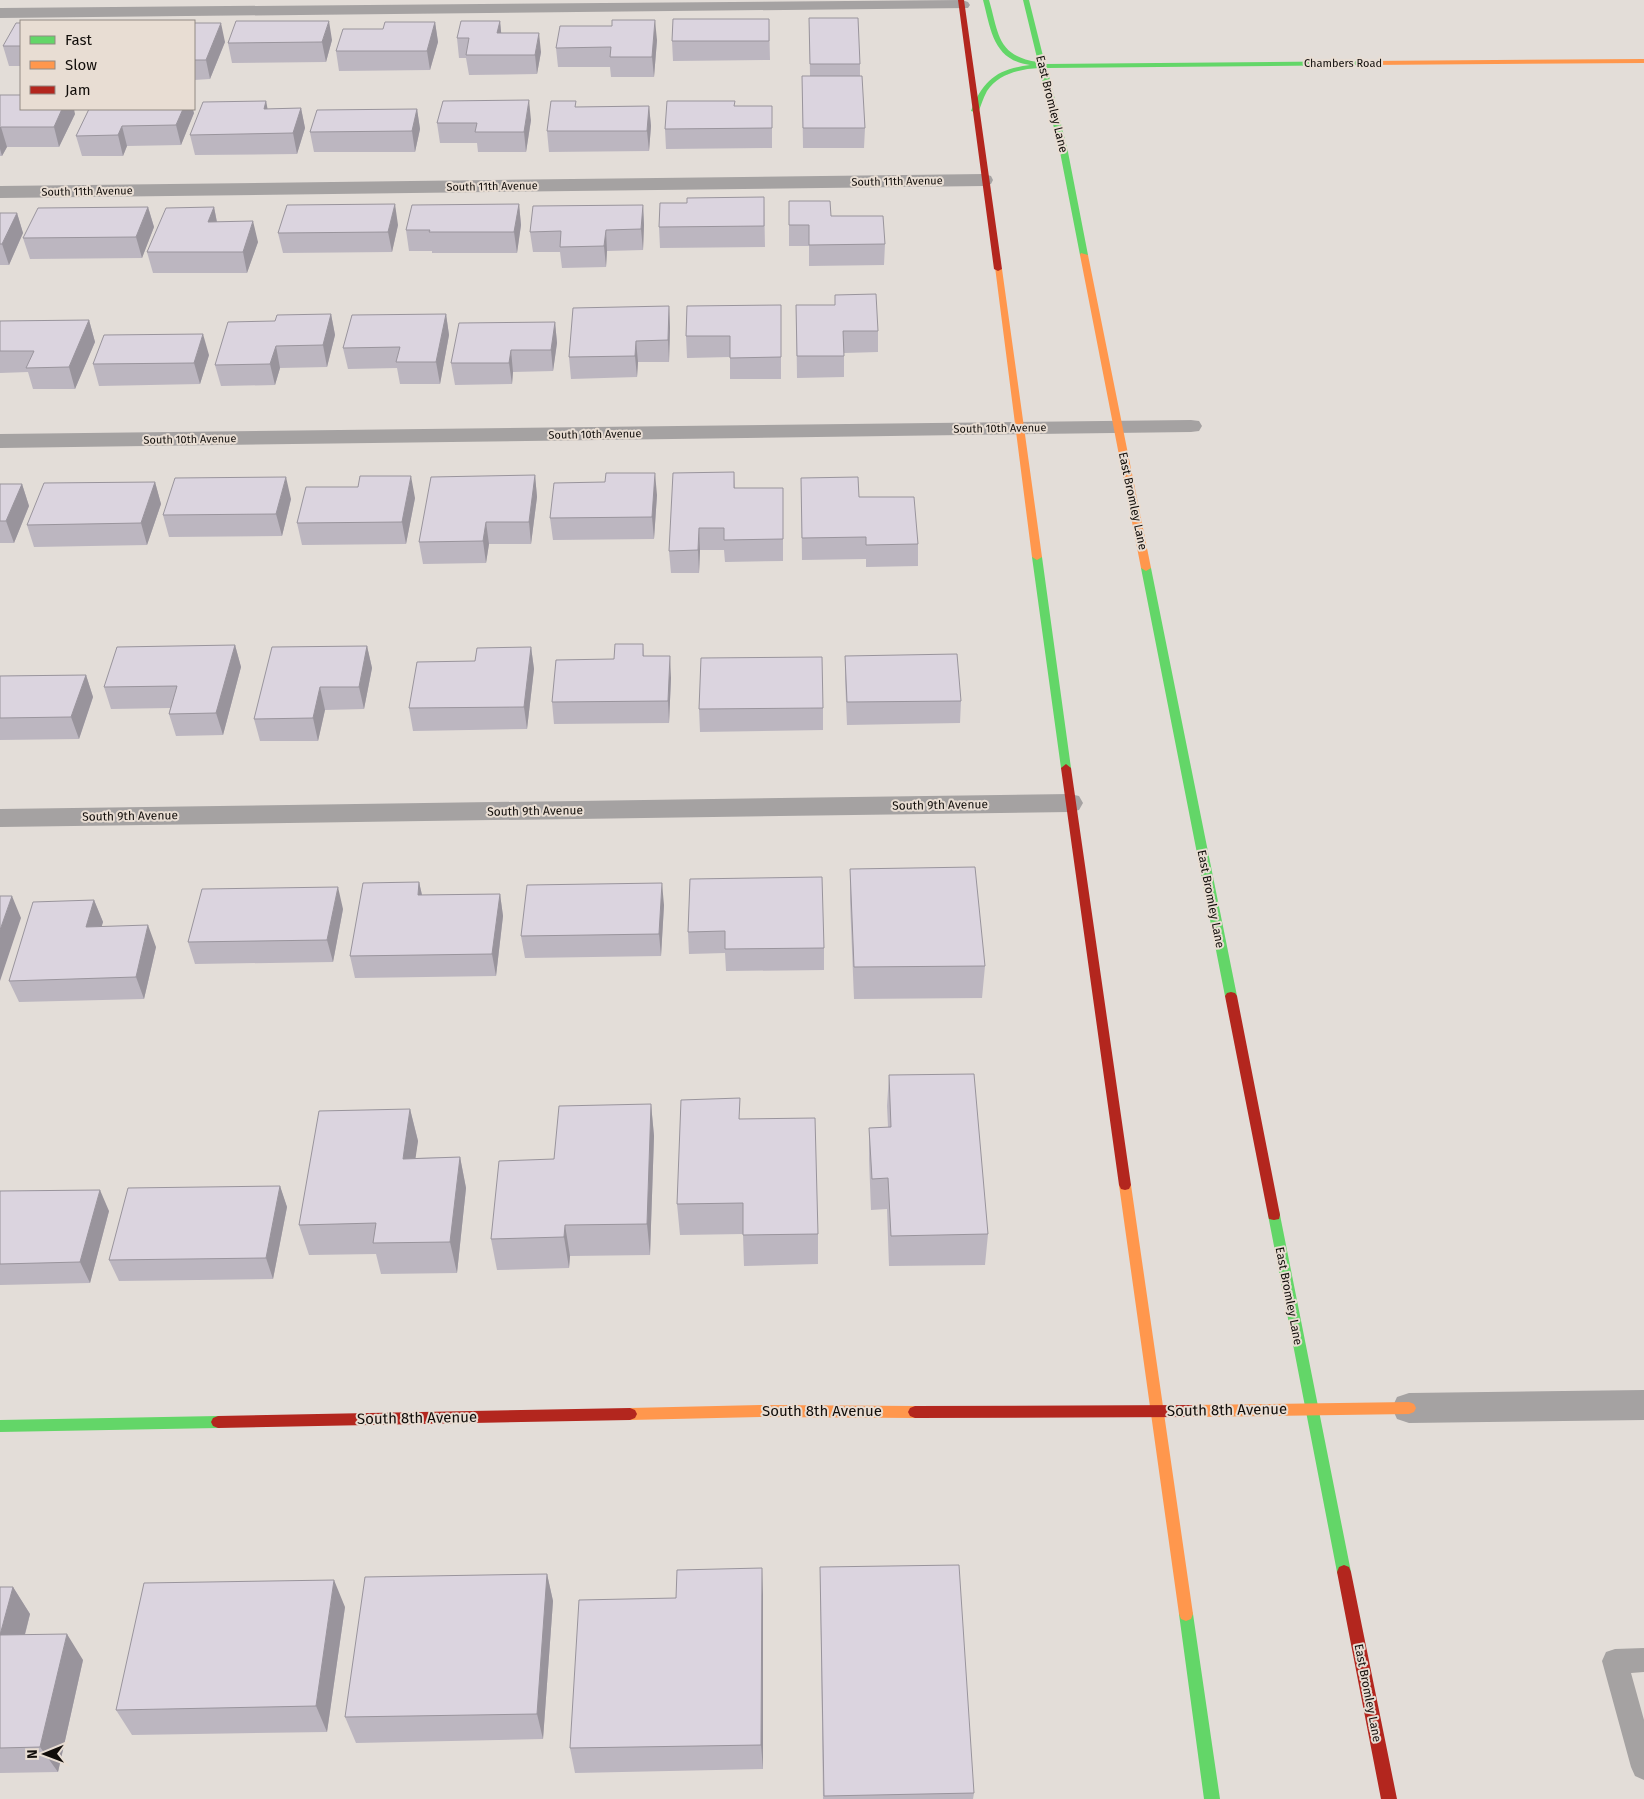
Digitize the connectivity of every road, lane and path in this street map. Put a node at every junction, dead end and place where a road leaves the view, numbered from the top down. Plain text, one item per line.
1 (986, 0) edge
2 (1026, 0) edge
3 (962, 2) edge
4 (0, 13) edge
5 (1644, 61) edge
6 (1043, 65) junction
7 (975, 111) junction
8 (984, 180) junction
9 (0, 192) edge
10 (1191, 426) dead end
11 (1118, 427) junction
12 (1020, 428) junction
13 (0, 442) edge
14 (1070, 803) junction
15 (0, 818) edge
16 (1644, 1405) edge
17 (1409, 1408) joint
18 (1311, 1409) junction
19 (1158, 1411) junction
20 (0, 1426) edge
21 (1644, 1660) edge
22 (1644, 1767) edge
23 (1212, 1799) edge
24 (1389, 1799) edge

1 - 6 main road
2 - 6 main road, East Bromley Lane
3 - 4 street
3 - 7 main road
5 - 6 main road, Chambers Road
6 - 7 main road
6 - 11 main road, East Bromley Lane
7 - 8 main road
8 - 9 street, South 11th Avenue
8 - 12 main road
10 - 11 street, South 10th Avenue
11 - 12 street, South 10th Avenue
11 - 18 main road, East Bromley Lane
12 - 13 street, South 10th Avenue
12 - 14 main road
14 - 15 street, South 9th Avenue
14 - 19 main road
16 - 17 street, South 8th Avenue
17 - 18 main road, South 8th Avenue
18 - 19 main road, South 8th Avenue
18 - 24 main road, East Bromley Lane
19 - 20 main road, South 8th Avenue
19 - 23 main road
21 - 22 lane

